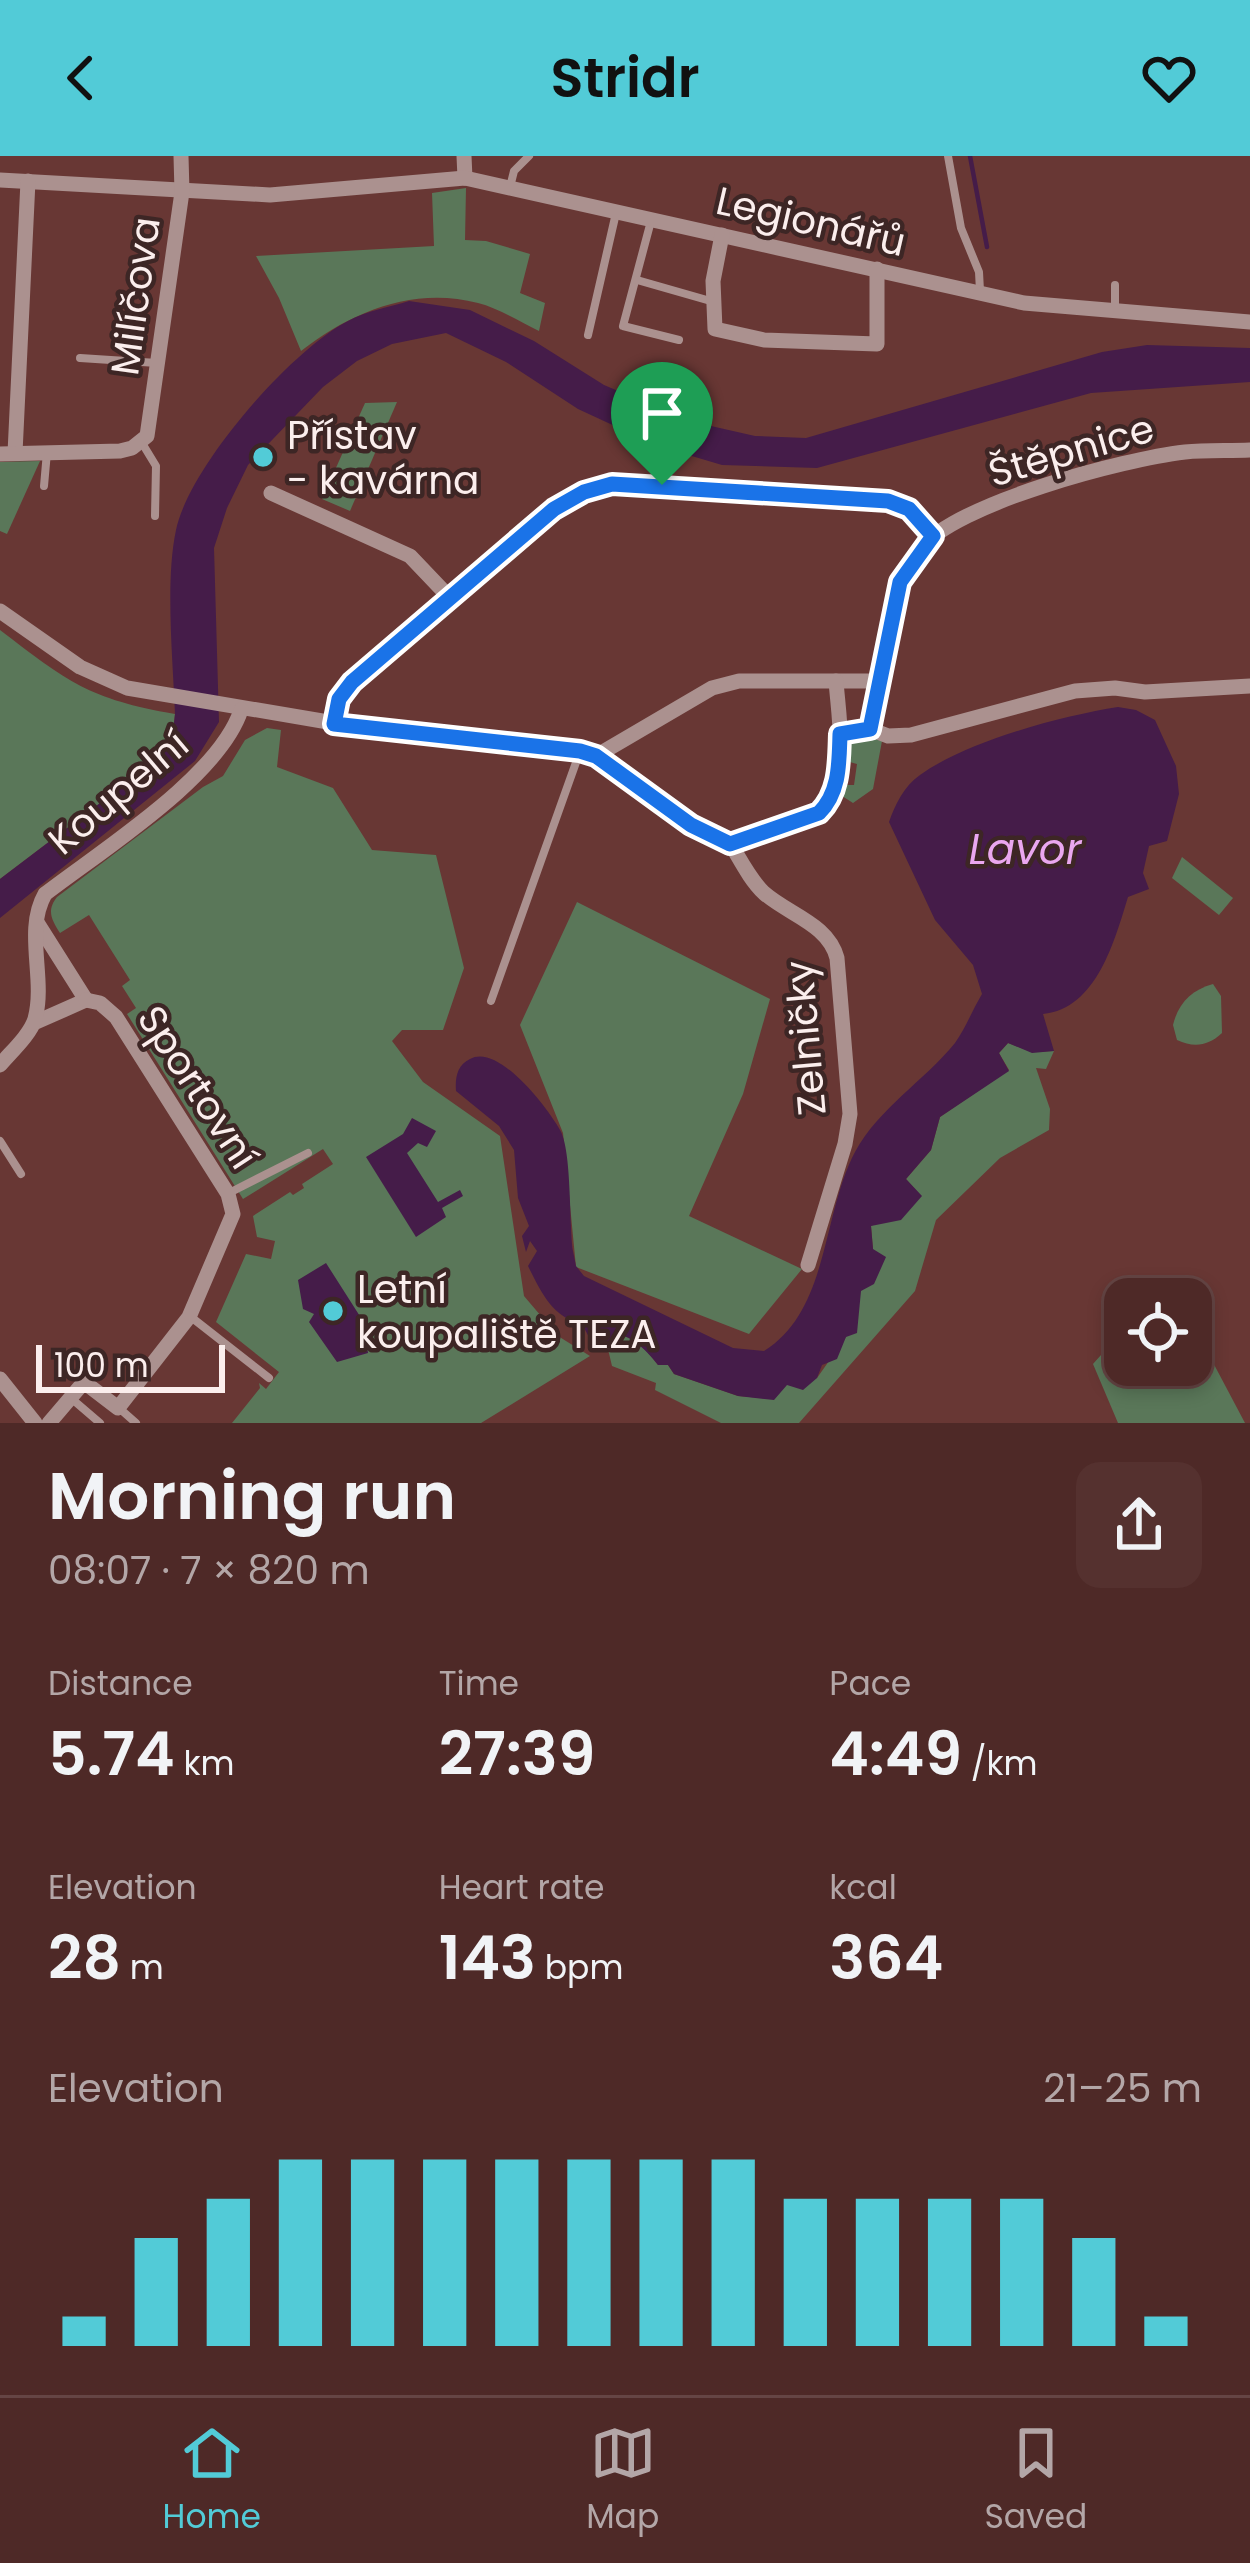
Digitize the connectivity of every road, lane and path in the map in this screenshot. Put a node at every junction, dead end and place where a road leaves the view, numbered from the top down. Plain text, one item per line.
1 (181, 156) edge
2 (464, 156) edge
3 (529, 156) edge
4 (948, 156) edge
5 (465, 178) junction
6 (0, 180) edge
7 (28, 182) junction
8 (509, 188) junction
9 (182, 192) junction
10 (616, 211) junction
11 (652, 219) junction
12 (722, 235) junction
13 (877, 269) junction
14 (637, 280) junction
15 (1115, 285) dead end
16 (979, 293) junction
17 (714, 302) junction
18 (1115, 310) junction
19 (1250, 322) edge
20 (588, 335) dead end
21 (679, 340) dead end
22 (80, 358) dead end
23 (159, 363) junction
24 (141, 442) junction
25 (1250, 450) edge
26 (47, 452) junction
27 (8, 453) edge
28 (44, 486) dead end
29 (271, 493) dead end
30 (155, 516) dead end
31 (933, 536) junction
32 (451, 598) junction
33 (0, 610) edge
34 (836, 681) junction
35 (877, 682) junction
36 (1250, 686) edge
37 (241, 710) junction
38 (334, 724) junction
39 (870, 729) junction
40 (840, 734) junction
41 (588, 753) junction
42 (730, 844) junction
43 (36, 922) junction
44 (86, 1000) junction
45 (491, 1001) dead end
46 (34, 1023) junction
47 (0, 1065) edge
48 (0, 1141) edge
49 (308, 1153) dead end
50 (22, 1174) dead end
51 (228, 1194) junction
52 (808, 1265) dead end
53 (189, 1317) junction
54 (269, 1378) dead end
55 (0, 1379) edge
56 (70, 1398) junction
57 (118, 1408) junction
58 (35, 1423) edge
59 (49, 1423) edge
60 (100, 1423) edge
61 (136, 1423) edge

1 - 9 street, Milíčova
2 - 5 street
3 - 8 lane
4 - 16 lane
5 - 8 street, Legionářů
5 - 9 street, Legionářů
6 - 7 street, Legionářů
7 - 9 street, Legionářů
7 - 27 street
8 - 10 street, Legionářů
9 - 23 street, Milíčova
10 - 11 street, Legionářů
10 - 20 lane
11 - 12 street, Legionářů
11 - 14 lane
12 - 13 street, Legionářů
12 - 17 street
13 - 16 street, Legionářů
13 - 17 street
14 - 17 lane
14 - 21 lane
15 - 18 lane
16 - 18 street, Legionářů
18 - 19 street, Legionářů
22 - 23 lane
23 - 24 street, Milíčova
24 - 26 street
24 - 30 lane
25 - 31 street, Štěpnice
26 - 27 street
26 - 28 lane
29 - 32 street
31 - 32 street
31 - 35 street, Štěpnice
32 - 38 street
33 - 37 street
34 - 35 street
34 - 40 street
34 - 41 street
35 - 39 street, Štěpnice
36 - 39 street
37 - 38 street
37 - 43 street, Koupelní
38 - 41 street
39 - 40 street
40 - 42 street
41 - 42 street
41 - 45 lane
42 - 52 street, Zelničky
43 - 44 street
43 - 46 street
44 - 46 street
44 - 51 street, Sportovní
46 - 47 street
48 - 50 lane
49 - 51 lane
51 - 53 street, Sportovní
53 - 54 lane
53 - 57 street, Sportovní
55 - 58 street
56 - 57 street
56 - 59 street
56 - 60 lane
57 - 61 lane

